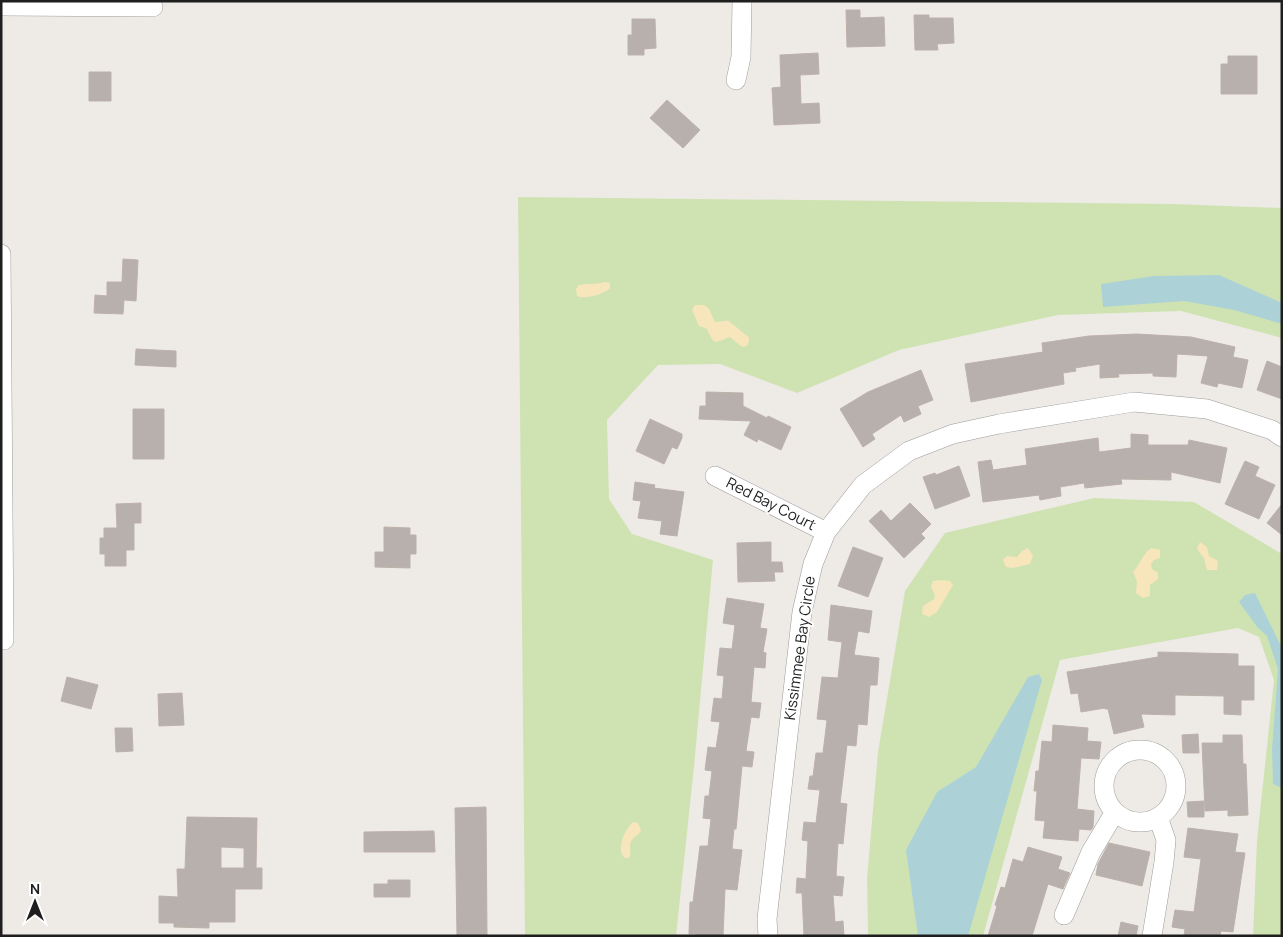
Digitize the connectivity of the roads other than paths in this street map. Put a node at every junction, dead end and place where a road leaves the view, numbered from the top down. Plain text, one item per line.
1 (742, 1) edge
2 (1, 6) edge
3 (153, 7) dead end
4 (736, 80) dead end
5 (1, 254) edge
6 (1282, 437) edge
7 (715, 476) dead end
8 (826, 532) junction
9 (4, 640) dead end
10 (1114, 812) junction
11 (1158, 817) junction
12 (1064, 915) dead end
13 (768, 936) edge
14 (1152, 936) edge

1 - 4 street
2 - 3 street
5 - 9 street
6 - 8 street, Kissimmee Bay Circle
7 - 8 street, Red Bay Court
8 - 13 street, Kissimmee Bay Circle
10 - 11 street
10 - 11 street
10 - 12 street
11 - 14 street

